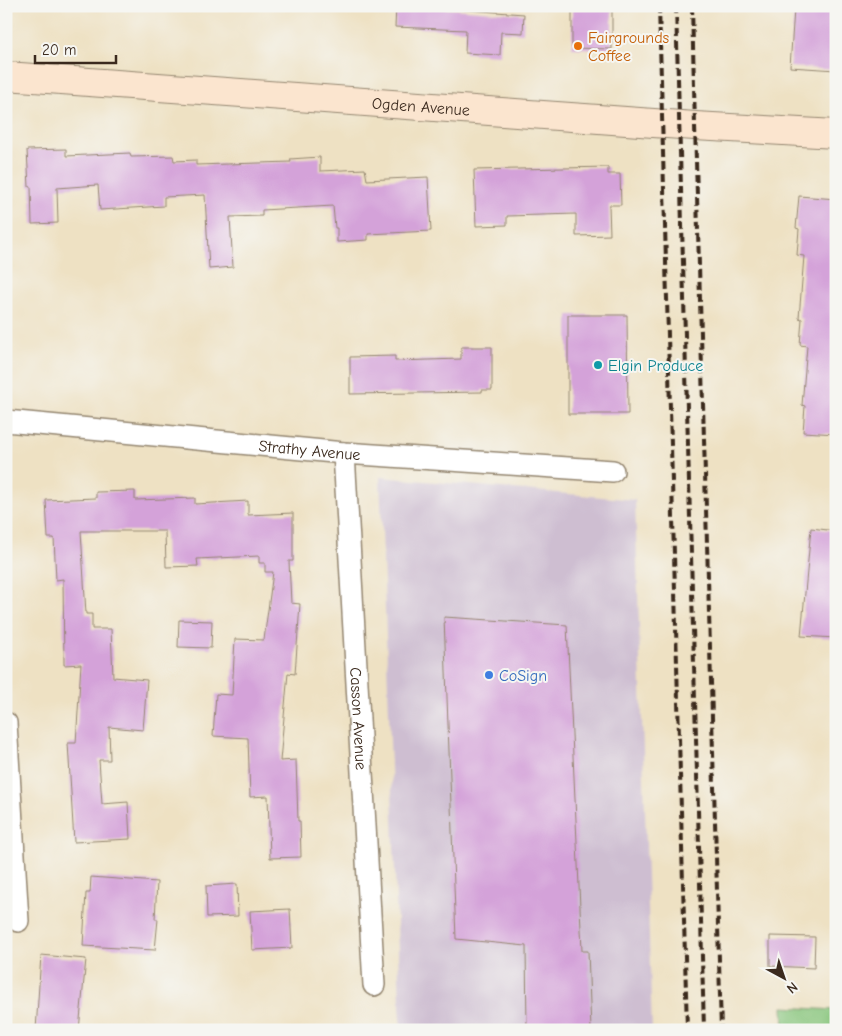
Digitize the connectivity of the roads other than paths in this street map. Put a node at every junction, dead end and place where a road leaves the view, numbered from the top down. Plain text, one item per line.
1 (6, 76) edge
2 (836, 134) edge
3 (6, 421) edge
4 (344, 453) junction
5 (612, 471) dead end
6 (6, 723) edge
7 (18, 921) dead end
8 (374, 984) dead end

1 - 2 street, Ogden Avenue
3 - 4 street, Strathy Avenue
4 - 5 street, Strathy Avenue
4 - 8 street, Casson Avenue
6 - 7 street

